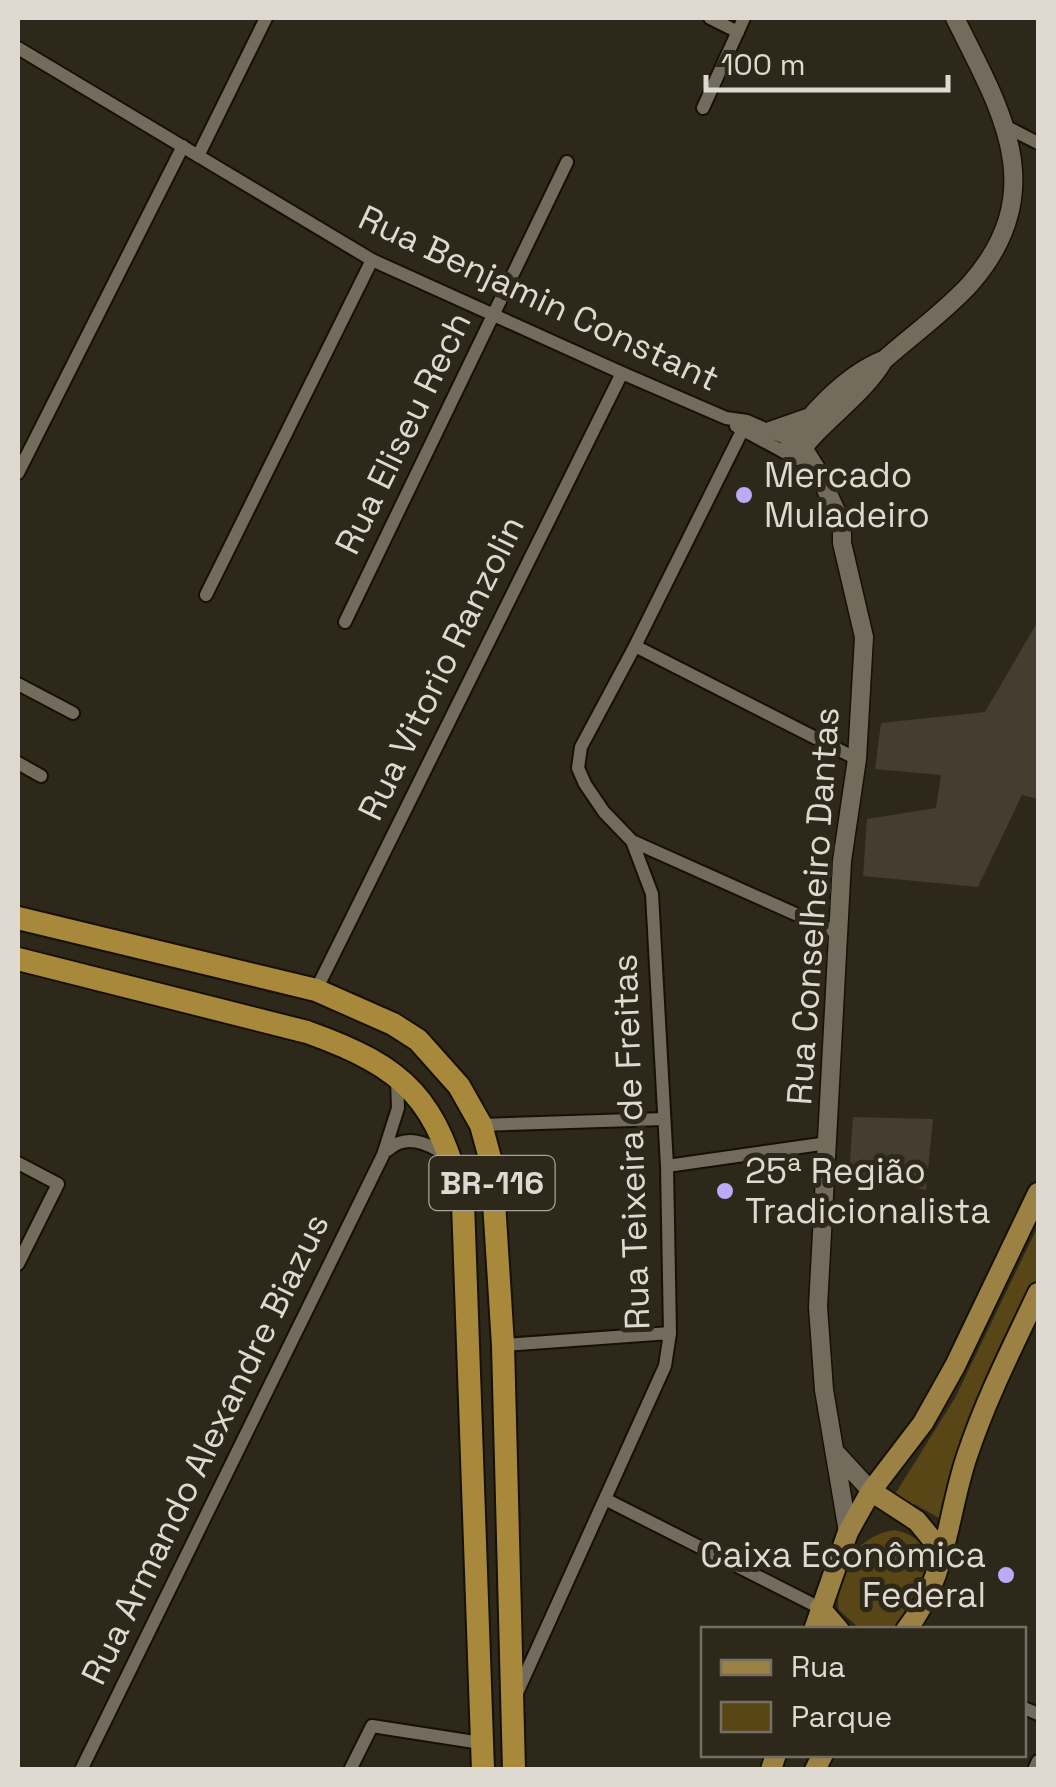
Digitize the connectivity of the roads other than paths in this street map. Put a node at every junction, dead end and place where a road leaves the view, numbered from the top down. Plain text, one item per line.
1 (266, 18) edge
2 (710, 18) edge
3 (744, 18) edge
4 (955, 18) edge
5 (738, 32) junction
6 (18, 48) edge
7 (703, 108) dead end
8 (1007, 128) junction
9 (1038, 143) edge
10 (183, 146) junction
11 (198, 156) junction
12 (567, 162) dead end
13 (372, 260) junction
14 (494, 315) junction
15 (622, 373) junction
16 (819, 418) junction
17 (744, 426) junction
18 (770, 431) junction
19 (794, 450) junction
20 (19, 466) edge
21 (818, 470) junction
22 (842, 543) junction
23 (206, 595) dead end
24 (345, 622) dead end
25 (635, 646) junction
26 (18, 684) edge
27 (72, 713) dead end
28 (857, 760) junction
29 (18, 764) edge
30 (41, 776) dead end
31 (632, 842) junction
32 (18, 918) edge
33 (838, 932) junction
34 (18, 959) edge
35 (316, 990) junction
36 (397, 1076) junction
37 (664, 1120) junction
38 (481, 1126) junction
39 (828, 1143) junction
40 (383, 1156) junction
41 (452, 1159) junction
42 (18, 1163) edge
43 (667, 1166) junction
44 (1038, 1192) edge
45 (18, 1264) edge
46 (1038, 1292) edge
47 (670, 1333) junction
48 (503, 1345) junction
49 (837, 1454) junction
50 (871, 1481) junction
51 (605, 1498) junction
52 (848, 1532) junction
53 (944, 1554) junction
54 (820, 1608) junction
55 (815, 1627) edge
56 (836, 1627) edge
57 (908, 1627) edge
58 (512, 1704) junction
59 (481, 1743) junction
60 (1038, 1761) edge
61 (81, 1770) edge
62 (350, 1770) edge
63 (482, 1770) edge
64 (514, 1770) edge
65 (1034, 1770) edge

1 - 11 street
2 - 5 street
3 - 5 street
4 - 8 street
5 - 7 street
6 - 10 street, Rua Benjamin Constant
8 - 9 street
8 - 16 street
10 - 11 street, Rua Benjamin Constant
10 - 20 street
11 - 13 street, Rua Benjamin Constant
12 - 14 street, Rua Eliseu Rech
13 - 14 street, Rua Benjamin Constant
13 - 23 street
14 - 15 street, Rua Benjamin Constant
14 - 24 street, Rua Eliseu Rech
15 - 17 street, Rua Benjamin Constant
15 - 35 street, Rua Vitorio Ranzolin
16 - 18 street
16 - 19 street
16 - 21 street
17 - 18 street, Rua Benjamin Constant
17 - 19 street, Rua Benjamin Constant
17 - 25 street
18 - 19 street, Rua Benjamin Constant
19 - 21 street, Rua Conselheiro Dantas
19 - 22 street, Rua Conselheiro Dantas
21 - 22 street, Rua Conselheiro Dantas
22 - 28 street, Rua Conselheiro Dantas
25 - 28 street
25 - 31 street, Rua Teixeira de Freitas
26 - 27 street
28 - 33 street, Rua Conselheiro Dantas
29 - 30 street
31 - 33 street
31 - 37 street, Rua Teixeira de Freitas
32 - 35 highway, BR-116
33 - 39 street, Rua Conselheiro Dantas
34 - 36 highway, BR-116
35 - 38 highway, BR-116
36 - 40 street, Rua Armando Alexandre Biazus
36 - 41 highway, BR-116
37 - 38 street
37 - 43 street, Rua Teixeira de Freitas
38 - 48 highway, BR-116
39 - 43 street
39 - 49 street, Rua Conselheiro Dantas
40 - 41 street
40 - 61 street, Rua Armando Alexandre Biazus
41 - 59 highway, BR-116
42 - 45 street
43 - 47 street, Rua Teixeira de Freitas
44 - 50 main road
46 - 53 main road
47 - 48 street
47 - 51 street, Rua Teixeira de Freitas
48 - 58 highway, BR-116
49 - 50 street
49 - 52 street, Rua Conselheiro Dantas
50 - 52 main road
50 - 53 main road
51 - 54 street
51 - 58 street, Rua Teixeira de Freitas
52 - 54 main road
53 - 57 main road
54 - 55 main road
54 - 56 main road
58 - 64 highway, BR-116
59 - 62 street
59 - 63 highway, BR-116
60 - 65 street

